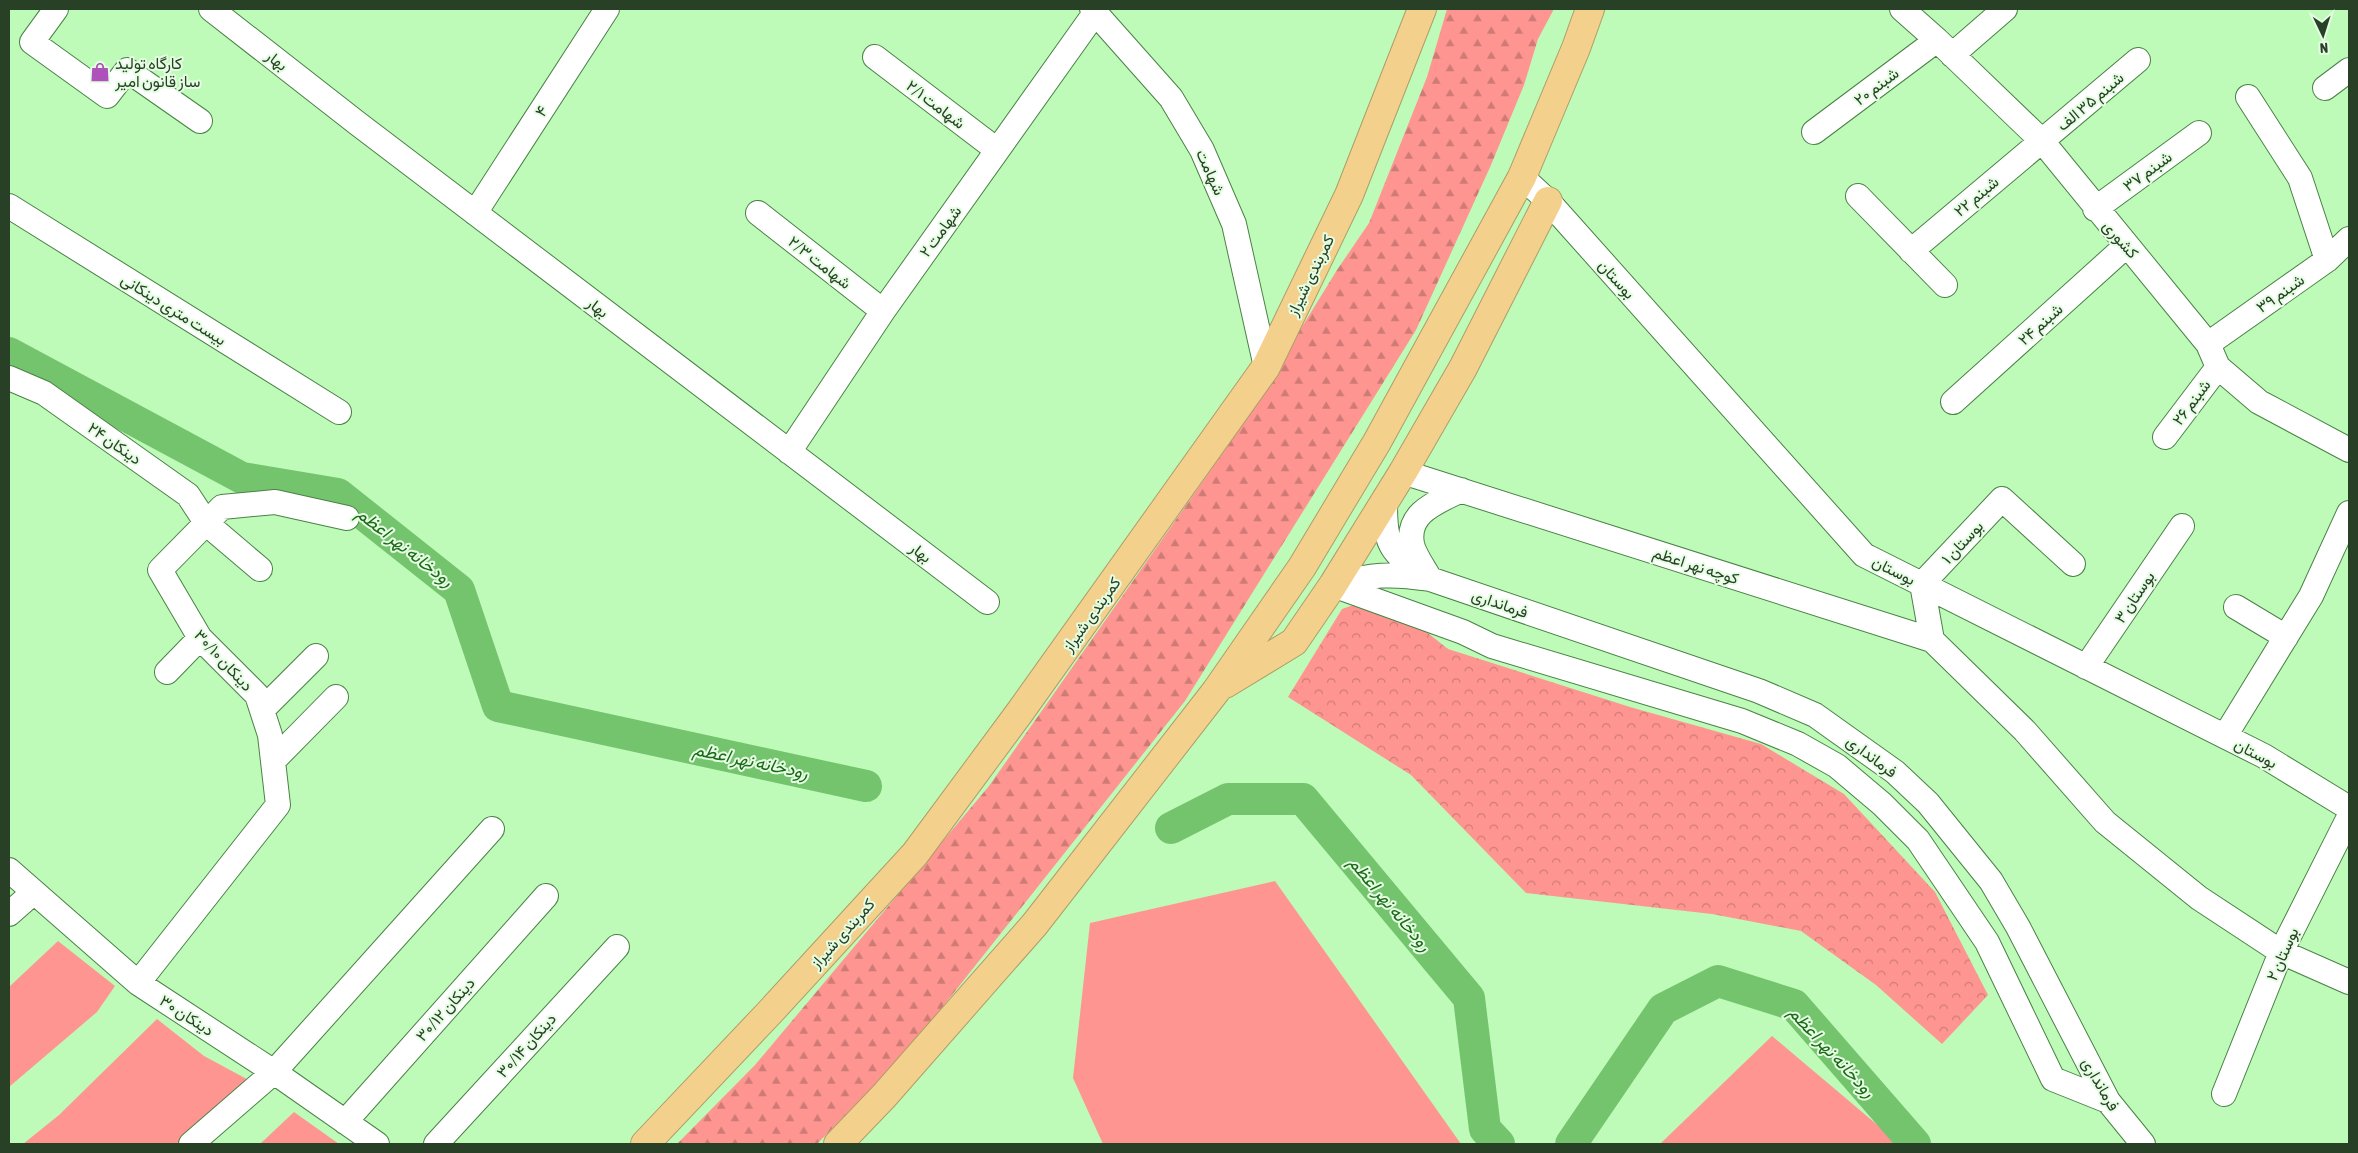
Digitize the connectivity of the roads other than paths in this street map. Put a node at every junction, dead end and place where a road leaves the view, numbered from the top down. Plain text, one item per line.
1 (212, 9) edge
2 (607, 9) edge
3 (1422, 9) edge
4 (1590, 9) edge
5 (1902, 9) edge
6 (2005, 9) edge
7 (1094, 11) edge
8 (46, 13) edge
9 (1945, 48) junction
10 (875, 57) dead end
11 (2138, 60) dead end
12 (2349, 70) edge
13 (2325, 88) dead end
14 (2248, 97) dead end
15 (200, 122) dead end
16 (1814, 132) dead end
17 (2199, 133) dead end
18 (2042, 141) junction
19 (997, 150) junction
20 (1522, 178) junction
21 (1858, 196) dead end
22 (1548, 201) junction
23 (9, 206) edge
24 (2095, 209) junction
25 (475, 213) junction
26 (758, 213) dead end
27 (2349, 239) edge
28 (2127, 246) junction
29 (1911, 251) junction
30 (2327, 260) junction
31 (1945, 286) dead end
32 (882, 311) junction
33 (2208, 344) junction
34 (1266, 367) junction
35 (2218, 367) junction
36 (9, 378) edge
37 (1953, 402) dead end
38 (340, 412) dead end
39 (2165, 437) dead end
40 (2349, 450) edge
41 (789, 452) junction
42 (1403, 472) junction
43 (1460, 490) junction
44 (1386, 501) junction
45 (2349, 513) edge
46 (347, 518) dead end
47 (207, 524) junction
48 (2182, 526) dead end
49 (2073, 564) dead end
50 (260, 569) dead end
51 (1430, 579) junction
52 (1922, 584) junction
53 (1333, 585) junction
54 (987, 602) dead end
55 (2236, 606) dead end
56 (2286, 637) junction
57 (200, 638) junction
58 (1932, 640) junction
59 (316, 656) dead end
60 (2086, 667) junction
61 (167, 672) dead end
62 (1216, 690) junction
63 (336, 697) dead end
64 (262, 710) junction
65 (2224, 736) junction
66 (273, 761) junction
67 (2346, 803) edge
68 (492, 829) dead end
69 (9, 870) edge
70 (34, 892) junction
71 (546, 896) dead end
72 (9, 914) edge
73 (616, 946) dead end
74 (2281, 952) junction
75 (2349, 982) edge
76 (138, 983) junction
77 (274, 1072) junction
78 (2224, 1094) dead end
79 (2108, 1101) junction
80 (344, 1122) junction
81 (191, 1144) edge
82 (377, 1144) edge
83 (436, 1144) edge
84 (645, 1144) edge
85 (838, 1144) edge
86 (2143, 1144) edge

1 - 25 street, بهار
2 - 25 street, ۴
3 - 34 highway, کمربندی شیراز
4 - 20 highway
5 - 9 street, کشوری
6 - 9 street, ۲۰ شبنم
7 - 19 street, ۲ شهامت
7 - 34 street, شهامت
8 - 15 street
9 - 16 street, ۲۰ شبنم
9 - 18 street, کشوری
10 - 19 street, ۲/۱ شهامت
11 - 18 street, شبنم ۳۵ الف
12 - 13 street
14 - 30 street
17 - 24 street, ۳۷ شبنم
18 - 24 street, کشوری
18 - 29 street, ۲۲ شبنم
19 - 32 street, ۲ شهامت
20 - 22 street, بوستان
20 - 62 highway
21 - 29 street
22 - 42 highway
22 - 52 street, بوستان
23 - 38 street, بیست متری دینکانی
24 - 28 street, کشوری
25 - 41 street, بهار
26 - 32 street, ۲/۳ شهامت
27 - 30 street, ۳۹ شبنم
28 - 33 street, کشوری
28 - 37 street, ۲۴ شبنم
29 - 31 street
30 - 33 street, ۳۹ شبنم
32 - 41 street, ۲ شهامت
33 - 35 street, کشوری
34 - 84 highway, کمربندی شیراز
35 - 39 street, ۲۶ شبنم
35 - 40 street, کشوری
36 - 47 street, ۲۴ دینکان
41 - 54 street, بهار
42 - 43 street, کوچه نهر اعظم
42 - 44 highway
43 - 51 street
43 - 58 street, کوچه نهر اعظم
44 - 51 street, فرمانداری
44 - 53 highway
45 - 56 street
46 - 47 street
47 - 50 street, ۲۴ دینکان
47 - 57 street, ۳۰/۱۰ دینکان
48 - 60 street, ۳ بوستان
49 - 52 street, ۱ بوستان
51 - 53 street, فرمانداری
51 - 79 street, فرمانداری
52 - 58 street
52 - 60 street, بوستان
53 - 62 highway
53 - 79 street
55 - 56 street
56 - 65 street
57 - 61 street
57 - 64 street, ۳۰/۱۰ دینکان
58 - 74 street
59 - 64 street
60 - 65 street, بوستان
62 - 85 highway
63 - 66 street
64 - 66 street, ۳۰/۱۰ دینکان
65 - 67 street, بوستان
66 - 76 street, ۳۰/۱۰ دینکان
67 - 74 street, ۲ بوستان
68 - 77 street
69 - 70 street, ۳۰ دینکان
70 - 72 street
70 - 76 street, ۳۰ دینکان
71 - 80 street, ۳۰/۱۲ دینکان
73 - 83 street, ۳۰/۱۴ دینکان
74 - 75 street
74 - 78 street, ۲ بوستان
76 - 77 street, ۳۰ دینکان
77 - 80 street, ۳۰ دینکان
77 - 81 street
79 - 86 street, فرمانداری
80 - 82 street, ۳۰ دینکان

